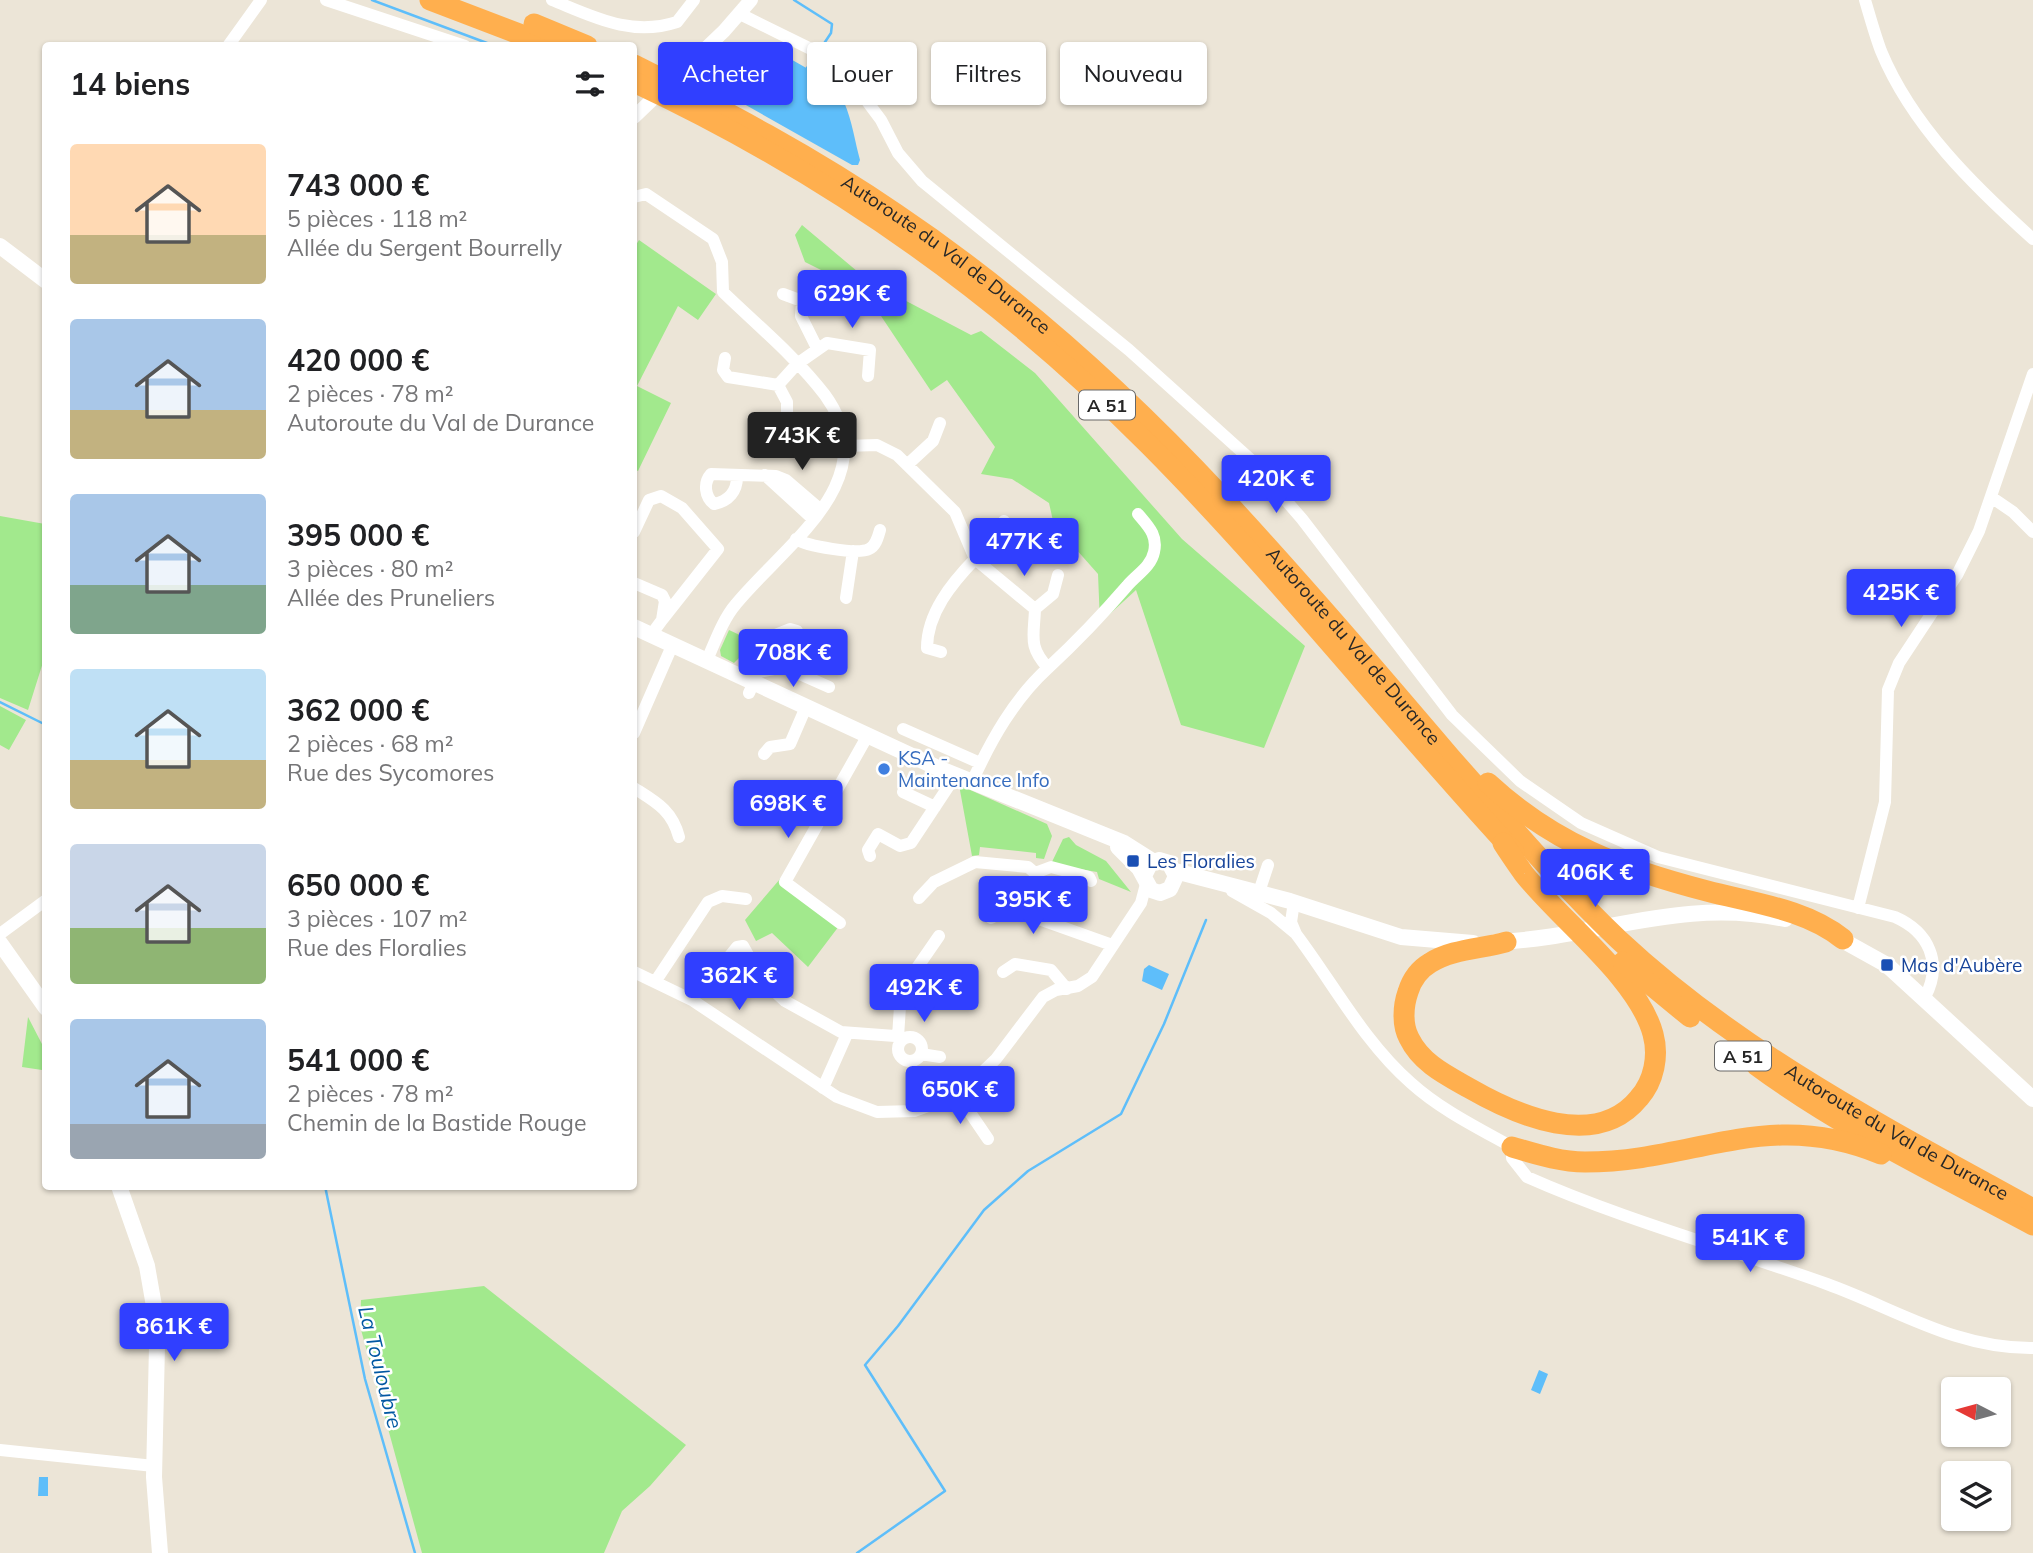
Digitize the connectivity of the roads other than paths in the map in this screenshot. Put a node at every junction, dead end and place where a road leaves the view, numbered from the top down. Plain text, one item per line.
1 (261, 0) edge
2 (326, 0) edge
3 (430, 0) edge
4 (472, 0) edge
5 (552, 0) edge
6 (695, 0) edge
7 (751, 0) edge
8 (1865, 0) edge
9 (740, 14) junction
10 (231, 42) edge
11 (453, 42) edge
12 (540, 42) edge
13 (577, 42) edge
14 (637, 67) edge
15 (637, 84) edge
16 (637, 114) edge
17 (637, 196) edge
18 (0, 239) edge
19 (2033, 239) edge
20 (0, 246) edge
21 (42, 269) edge
22 (42, 278) edge
23 (783, 294) dead end
24 (817, 348) junction
25 (725, 358) dead end
26 (797, 364) junction
27 (868, 376) dead end
28 (2032, 380) edge
29 (778, 385) junction
30 (940, 423) dead end
31 (787, 434) dead end
32 (845, 446) junction
33 (907, 465) junction
34 (737, 477) dead end
35 (1220, 495) junction
36 (1991, 497) junction
37 (1138, 514) dead end
38 (817, 515) junction
39 (1004, 521) dead end
40 (637, 525) edge
41 (880, 530) dead end
42 (2033, 532) edge
43 (796, 539) junction
44 (853, 551) junction
45 (977, 561) junction
46 (1058, 575) dead end
47 (637, 584) edge
48 (846, 598) dead end
49 (1035, 609) junction
50 (662, 620) junction
51 (637, 628) edge
52 (797, 632) dead end
53 (651, 635) junction
54 (672, 646) junction
55 (941, 652) dead end
56 (707, 660) junction
57 (1048, 668) junction
58 (754, 683) junction
59 (829, 687) dead end
60 (806, 707) junction
61 (637, 726) edge
62 (903, 729) dead end
63 (868, 735) junction
64 (764, 754) dead end
65 (979, 763) junction
66 (956, 775) junction
67 (972, 782) junction
68 (637, 790) edge
69 (903, 792) dead end
70 (935, 807) junction
71 (1494, 830) junction
72 (679, 837) dead end
73 (1109, 838) junction
74 (870, 856) dead end
75 (1154, 862) junction
76 (1268, 865) dead end
77 (1035, 873) junction
78 (1175, 876) junction
79 (1200, 877) junction
80 (1091, 881) dead end
81 (1150, 884) junction
82 (1259, 892) junction
83 (919, 898) dead end
84 (747, 899) dead end
85 (1292, 901) junction
86 (42, 903) edge
87 (1024, 905) junction
88 (1858, 908) junction
89 (991, 918) dead end
90 (840, 923) dead end
91 (1296, 933) junction
92 (0, 934) edge
93 (939, 936) dead end
94 (1843, 939) junction
95 (1506, 942) junction
96 (0, 943) edge
97 (1112, 945) junction
98 (728, 958) dead end
99 (1003, 972) dead end
100 (637, 973) edge
101 (655, 982) junction
102 (1067, 989) junction
103 (1924, 997) junction
104 (42, 1002) edge
105 (847, 1034) junction
106 (900, 1038) junction
107 (940, 1057) dead end
108 (823, 1088) junction
109 (958, 1095) junction
110 (2033, 1098) edge
111 (988, 1139) dead end
112 (1512, 1147) junction
113 (120, 1190) edge
114 (2033, 1209) edge
115 (2033, 1225) edge
116 (2033, 1232) edge
117 (2033, 1348) edge
118 (0, 1450) edge
119 (154, 1466) junction
120 (160, 1553) edge

1 - 10 street
2 - 11 street
3 - 12 highway
4 - 13 highway
5 - 6 street
7 - 9 street
8 - 19 street
9 - 16 street
9 - 88 street
14 - 35 highway, Autoroute du Val de Durance / A 51
15 - 71 highway, Autoroute du Val de Durance / A 51
17 - 26 street
18 - 21 main road
20 - 22 main road
23 - 24 street
24 - 26 street
24 - 27 street
25 - 29 street
26 - 29 street
26 - 32 street
28 - 36 street
29 - 31 street
30 - 33 street
32 - 33 street
32 - 38 street
33 - 45 street
34 - 38 street
35 - 94 highway
35 - 114 highway, Autoroute du Val de Durance / A 51
36 - 42 street
36 - 88 street
37 - 57 street
38 - 43 street
39 - 45 street
40 - 50 street
41 - 44 street
43 - 44 street
43 - 56 street
44 - 48 street
45 - 49 street
45 - 55 street
46 - 49 street
47 - 50 street
49 - 57 street
50 - 53 street
51 - 53 main road
52 - 58 street
53 - 54 main road
54 - 56 main road
54 - 61 street
56 - 58 main road
57 - 65 street
58 - 59 street
58 - 60 main road
60 - 63 main road
60 - 64 street
62 - 65 street
63 - 66 main road
63 - 90 street
65 - 67 street
66 - 67 main road
66 - 70 street
67 - 73 main road
68 - 72 street
69 - 70 street
70 - 74 street
71 - 95 highway
71 - 115 highway, Autoroute du Val de Durance / A 51
73 - 75 main road
73 - 81 main road
75 - 78 main road
75 - 81 main road
76 - 82 street
77 - 80 street
77 - 83 street
77 - 87 street
78 - 79 main road
78 - 81 main road
79 - 82 main road
79 - 91 street
81 - 97 street
82 - 85 main road
84 - 101 street
85 - 91 street
85 - 95 main road
86 - 92 street
87 - 89 street
87 - 97 street
88 - 103 street
91 - 112 street
93 - 106 street
94 - 95 main road
94 - 103 main road
96 - 104 main road
97 - 102 street
98 - 105 street
99 - 102 street
100 - 101 street
101 - 108 street
102 - 109 street
103 - 110 main road
105 - 106 street
105 - 108 street
106 - 107 street
108 - 109 street
109 - 111 street
112 - 116 highway
112 - 117 street
113 - 119 main road
118 - 119 street
119 - 120 main road

